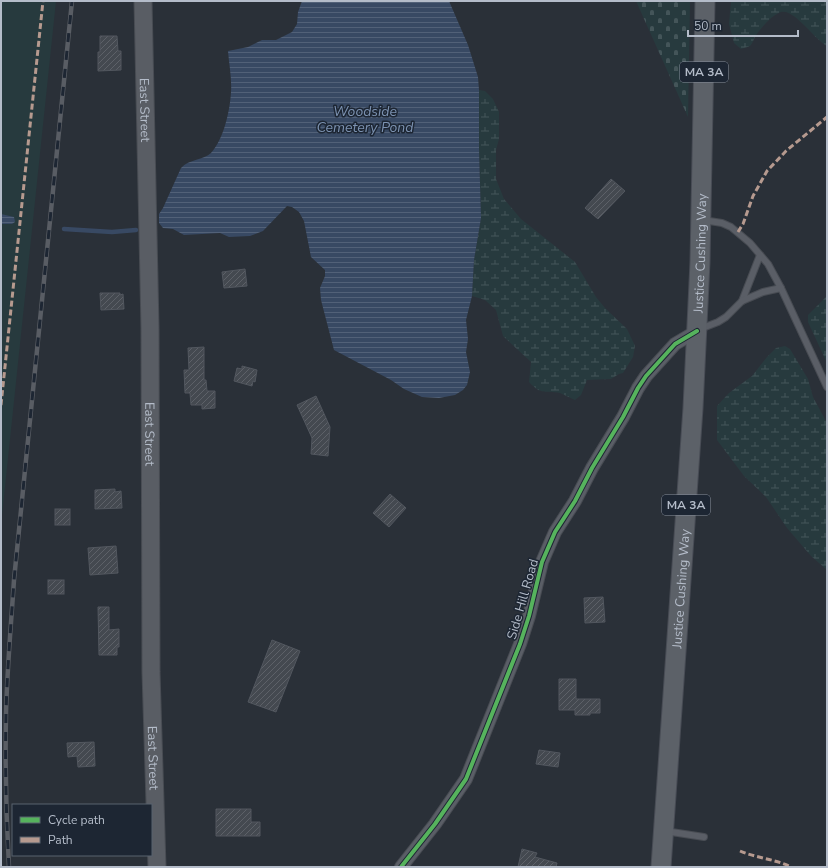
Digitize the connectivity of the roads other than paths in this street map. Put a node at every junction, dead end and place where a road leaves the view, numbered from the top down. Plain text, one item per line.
1 (143, 1) edge
2 (705, 1) edge
3 (701, 220) junction
4 (760, 255) junction
5 (781, 288) junction
6 (742, 301) junction
7 (697, 331) junction
8 (827, 387) edge
9 (663, 831) junction
10 (704, 837) dead end
11 (157, 867) edge
12 (401, 867) edge
13 (661, 867) edge

1 - 11 main road, East Street
2 - 3 main road, Justice Cushing Way / MA 3A
3 - 4 lane
3 - 7 main road, Justice Cushing Way / MA 3A
4 - 5 lane
4 - 6 lane
5 - 6 lane
5 - 8 lane
6 - 7 lane
7 - 9 main road, Justice Cushing Way / MA 3A
7 - 12 street, Side Hill Road
9 - 10 lane
9 - 13 main road, Justice Cushing Way / MA 3A

